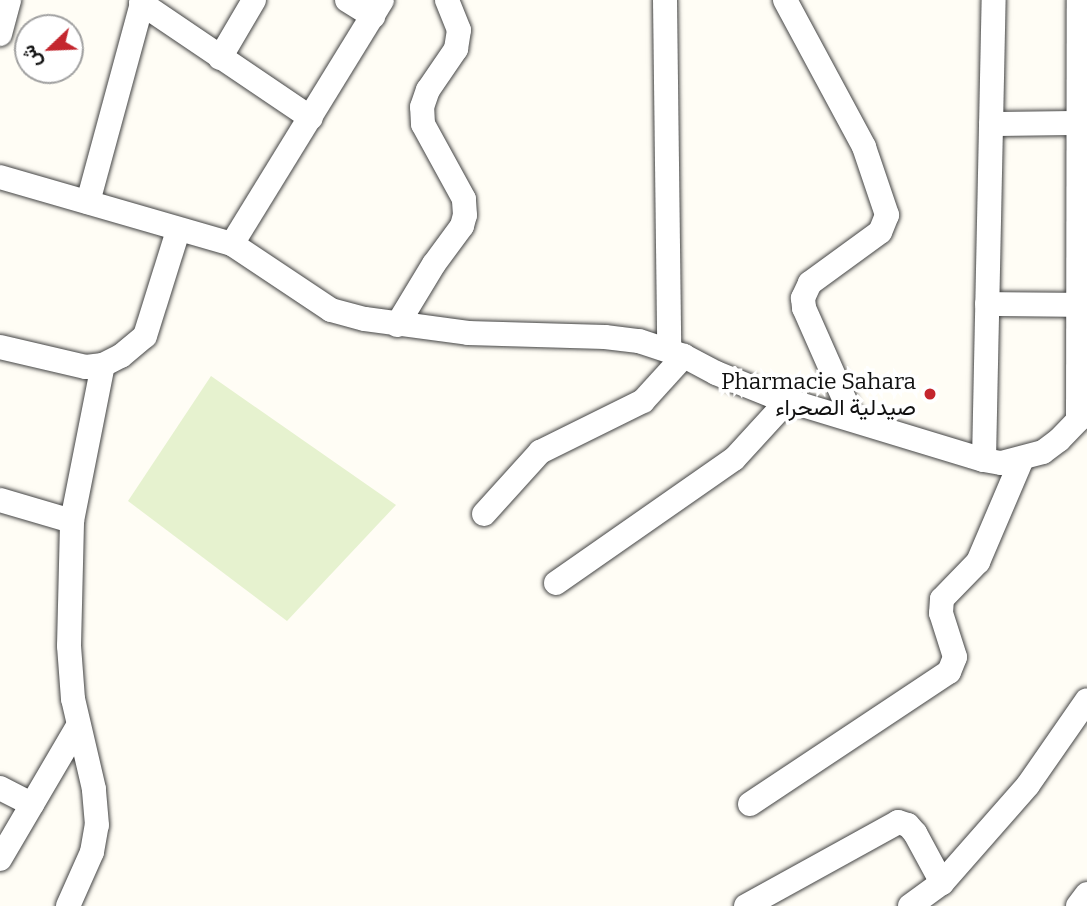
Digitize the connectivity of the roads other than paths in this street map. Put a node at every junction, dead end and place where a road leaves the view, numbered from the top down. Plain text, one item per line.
1 (9, 0) edge
2 (254, 0) edge
3 (346, 0) edge
4 (447, 0) edge
5 (665, 0) edge
6 (785, 0) edge
7 (994, 0) edge
8 (142, 2) edge
9 (377, 8) edge
10 (1082, 15) edge
11 (0, 34) edge
12 (220, 58) junction
13 (312, 118) junction
14 (1079, 123) junction
15 (991, 124) junction
16 (0, 177) edge
17 (88, 202) junction
18 (178, 230) junction
19 (232, 244) junction
20 (987, 304) junction
21 (1079, 305) junction
22 (397, 325) junction
23 (0, 347) edge
24 (676, 353) junction
25 (103, 365) junction
26 (788, 400) junction
27 (1083, 416) edge
28 (853, 419) junction
29 (1022, 459) junction
30 (984, 460) junction
31 (0, 500) edge
32 (484, 514) dead end
33 (72, 521) junction
34 (556, 583) dead end
35 (1087, 700) edge
36 (78, 726) junction
37 (0, 788) edge
38 (32, 804) junction
39 (750, 804) dead end
40 (0, 859) edge
41 (942, 883) junction
42 (1087, 894) edge
43 (68, 906) edge
44 (746, 906) edge
45 (910, 906) edge
46 (1078, 906) edge

1 - 11 street
2 - 12 street
3 - 9 street
4 - 22 street
5 - 24 street
6 - 28 street
7 - 15 street
8 - 12 street
8 - 17 street
9 - 13 street
10 - 14 street
12 - 13 street
13 - 19 street
14 - 15 street
14 - 21 street
15 - 20 street
16 - 17 street
17 - 18 street
18 - 19 street
18 - 25 street
19 - 22 street
20 - 21 street
20 - 30 street
21 - 27 street
22 - 24 street
23 - 25 street
24 - 26 street
24 - 32 street
25 - 33 street
26 - 28 street
26 - 34 street
27 - 29 street
28 - 30 street
29 - 30 street
29 - 39 street
31 - 33 street
33 - 36 street
35 - 41 street
36 - 38 street
36 - 43 street
37 - 38 street
38 - 40 street
41 - 44 street
41 - 45 street
42 - 46 street

